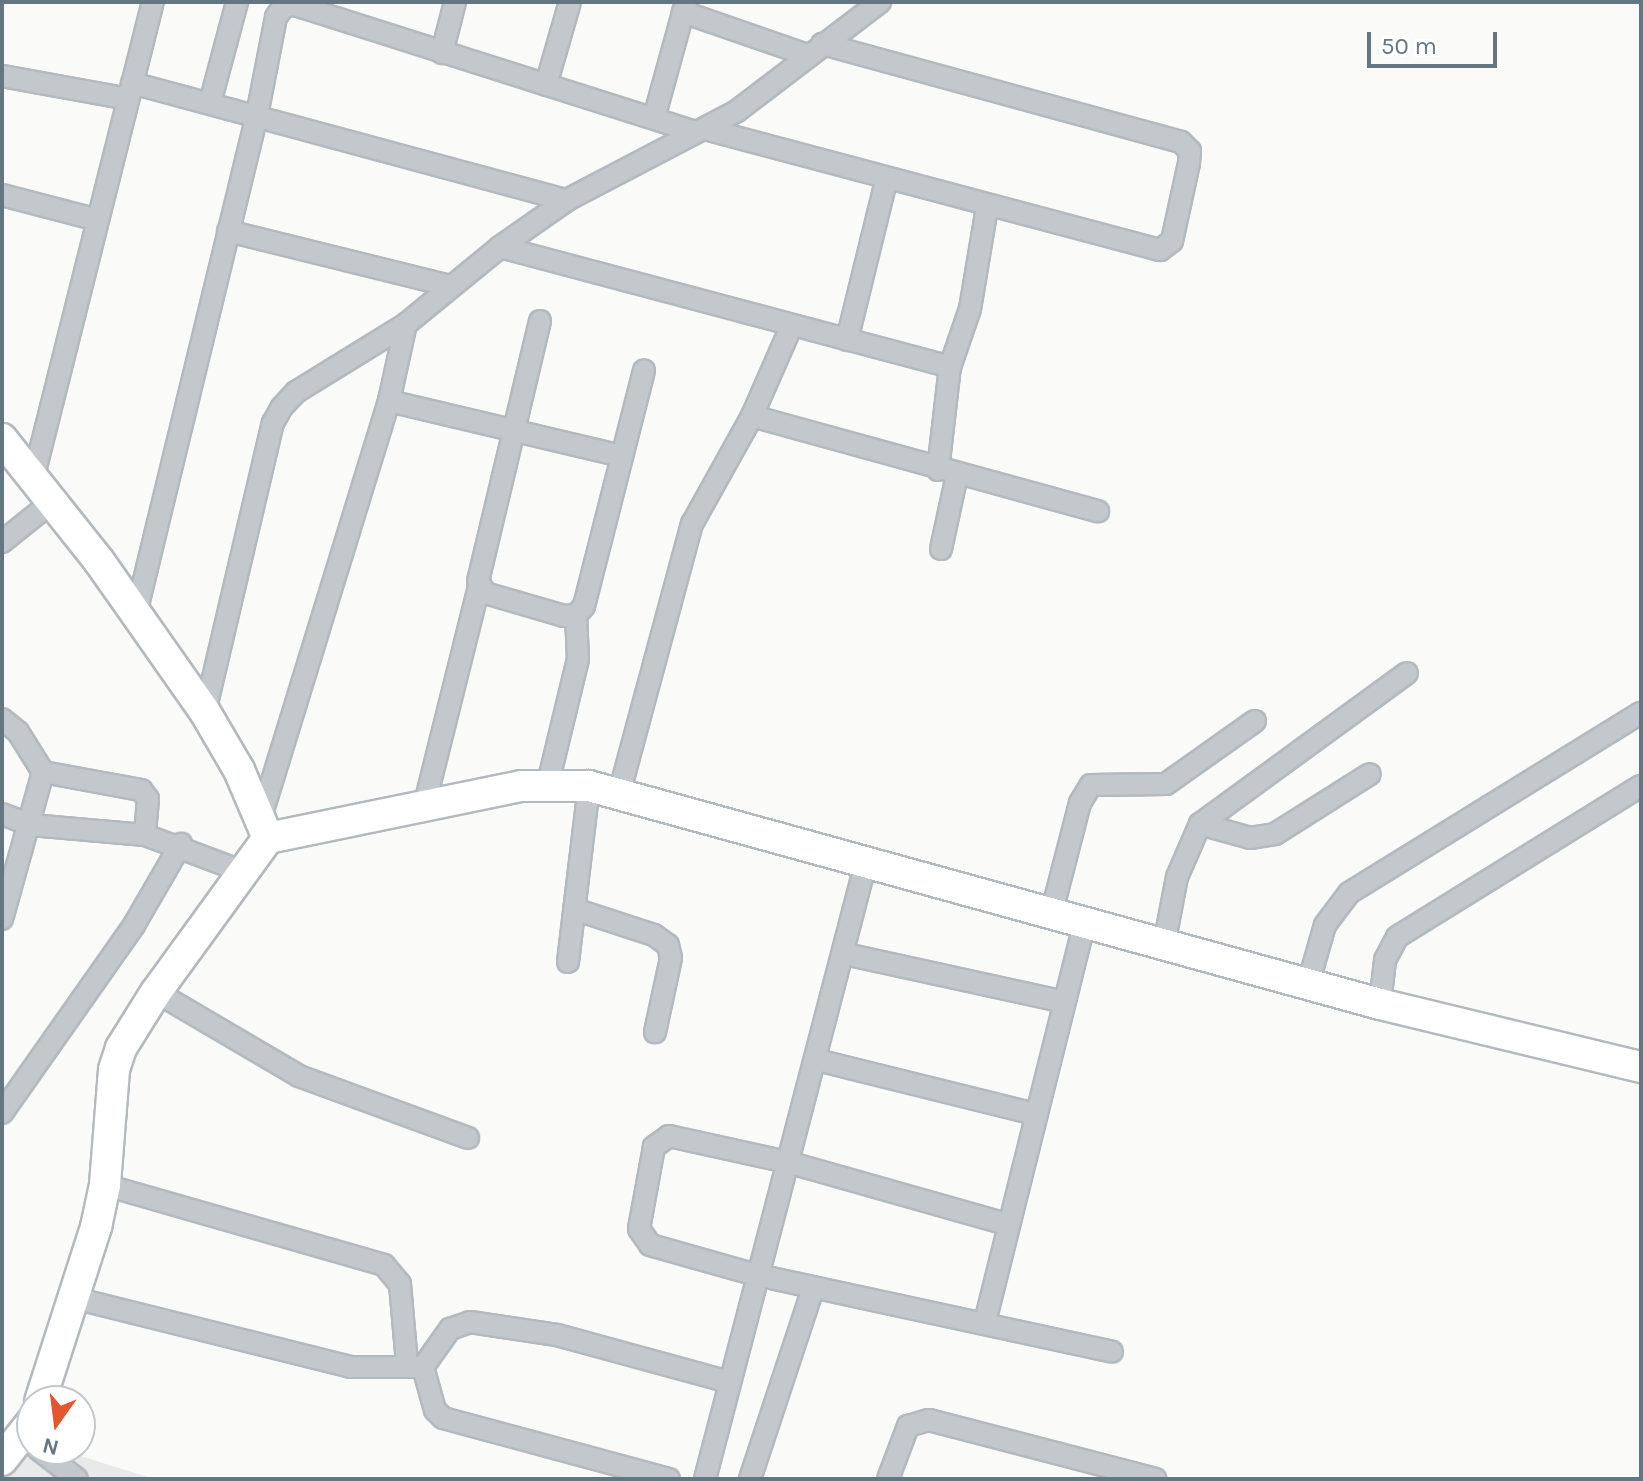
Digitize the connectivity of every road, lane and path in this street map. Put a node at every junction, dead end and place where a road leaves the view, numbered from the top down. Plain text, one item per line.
1 (153, 2) edge
2 (237, 2) edge
3 (455, 2) edge
4 (570, 2) edge
5 (880, 2) edge
6 (685, 7) edge
7 (333, 10) edge
8 (814, 49) junction
9 (442, 53) junction
10 (2, 76) edge
11 (546, 85) junction
12 (130, 91) junction
13 (210, 103) junction
14 (257, 115) junction
15 (654, 118) junction
16 (700, 131) junction
17 (886, 181) junction
18 (2, 195) edge
19 (567, 200) junction
20 (987, 207) junction
21 (98, 220) junction
22 (228, 231) junction
23 (500, 247) junction
24 (451, 286) junction
25 (540, 321) dead end
26 (406, 324) junction
27 (792, 325) junction
28 (847, 340) junction
29 (950, 367) junction
30 (644, 371) dead end
31 (389, 401) junction
32 (752, 416) junction
33 (513, 433) junction
34 (2, 439) edge
35 (622, 456) junction
36 (947, 473) junction
37 (33, 479) junction
38 (52, 502) junction
39 (1098, 511) dead end
40 (2, 542) edge
41 (941, 549) dead end
42 (479, 586) junction
43 (136, 613) junction
44 (576, 615) junction
45 (1407, 673) dead end
46 (205, 712) junction
47 (1641, 713) edge
48 (2, 719) edge
49 (1255, 721) dead end
50 (43, 772) junction
51 (1370, 774) dead end
52 (548, 783) junction
53 (589, 786) junction
54 (1641, 786) edge
55 (619, 794) junction
56 (424, 807) junction
57 (2, 814) edge
58 (1200, 824) junction
59 (31, 825) junction
60 (264, 828) junction
61 (145, 835) junction
62 (181, 844) junction
63 (865, 866) junction
64 (244, 872) junction
65 (574, 909) junction
66 (1051, 915) junction
67 (2, 919) edge
68 (1084, 924) junction
69 (1164, 945) junction
70 (845, 954) junction
71 (568, 962) dead end
72 (1308, 984) junction
73 (156, 992) junction
74 (1061, 1001) junction
75 (1380, 1004) junction
76 (655, 1032) dead end
77 (817, 1060) junction
78 (1641, 1067) edge
79 (9, 1086) edge
80 (2, 1113) edge
81 (1035, 1114) junction
82 (468, 1138) dead end
83 (787, 1162) junction
84 (105, 1185) junction
85 (1006, 1224) junction
86 (757, 1275) junction
87 (813, 1289) junction
88 (70, 1297) junction
89 (985, 1322) junction
90 (1112, 1352) dead end
91 (415, 1365) junction
92 (729, 1382) junction
93 (45, 1385) edge
94 (61, 1465) edge
95 (1114, 1474) edge
96 (77, 1479) edge
97 (669, 1479) edge
98 (705, 1479) edge
99 (750, 1479) edge
100 (888, 1479) edge
101 (1155, 1479) edge

1 - 12 street
2 - 13 street
3 - 9 street
4 - 11 street
5 - 8 street
6 - 8 street
6 - 15 street
7 - 9 street
7 - 14 street
8 - 16 street
8 - 20 street
9 - 11 street
10 - 12 street
11 - 15 street
12 - 13 street
12 - 21 street
13 - 14 street
14 - 19 street
14 - 22 street
15 - 16 street
16 - 17 street
16 - 19 street
17 - 20 street
17 - 28 street
18 - 21 street
19 - 23 street
20 - 29 street
21 - 37 street
22 - 24 street
22 - 43 street
23 - 24 street
23 - 27 street
24 - 26 street
25 - 33 street
26 - 31 street
26 - 46 street
27 - 28 street
27 - 32 street
28 - 29 street
29 - 36 street
30 - 35 street
31 - 33 street
31 - 60 street
32 - 36 street
32 - 55 street
33 - 35 street
33 - 42 street
34 - 37 street
35 - 44 street
36 - 39 street
36 - 41 street
37 - 38 street
38 - 40 street
38 - 43 street
42 - 44 street
42 - 56 street
43 - 46 street
44 - 52 street
45 - 58 street
46 - 60 street
47 - 72 street
48 - 50 street
49 - 66 street
50 - 59 street
50 - 61 street
51 - 58 street
52 - 53 street
52 - 56 street
53 - 55 street
53 - 65 street
54 - 75 street
55 - 63 street
56 - 60 street
57 - 59 street
58 - 69 street
59 - 61 street
59 - 67 street
60 - 64 street
61 - 62 street
62 - 64 street
62 - 79 street
63 - 66 street
63 - 70 street
64 - 73 street
65 - 71 street
65 - 76 street
66 - 68 street
68 - 69 street
68 - 74 street
69 - 72 street
70 - 74 street
70 - 77 street
72 - 75 street
73 - 82 street
73 - 84 street
74 - 81 street
75 - 78 street
77 - 81 street
77 - 83 street
79 - 80 street
81 - 85 street
83 - 85 street
83 - 86 street
83 - 86 street
84 - 88 street
84 - 91 street
85 - 89 street
86 - 87 street
86 - 92 street
87 - 89 street
87 - 99 street
88 - 91 street
88 - 93 street
89 - 90 street
91 - 92 street
91 - 97 street
92 - 98 street
94 - 96 street
95 - 100 street
95 - 101 street

